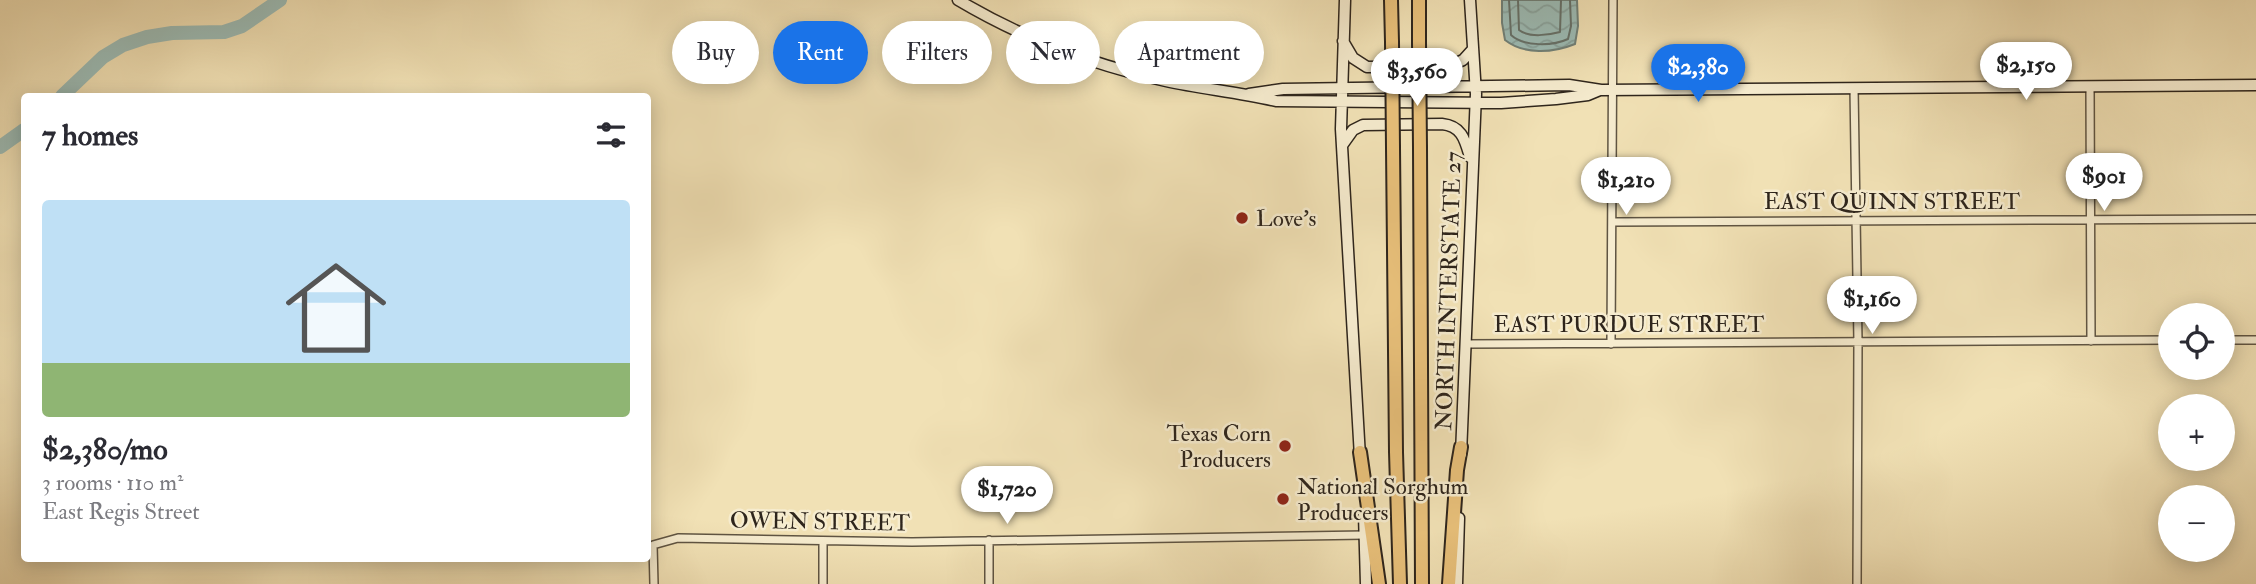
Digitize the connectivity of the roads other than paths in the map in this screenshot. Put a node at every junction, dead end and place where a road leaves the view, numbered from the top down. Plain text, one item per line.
1 (958, 0) edge
2 (1345, 0) edge
3 (1391, 0) edge
4 (1419, 0) edge
5 (1470, 0) edge
6 (1613, 0) edge
7 (1343, 41) junction
8 (1473, 49) junction
9 (2256, 85) edge
10 (1475, 86) junction
11 (2090, 86) junction
12 (1341, 88) junction
13 (1854, 88) junction
14 (1614, 89) junction
15 (1601, 90) junction
16 (1249, 94) junction
17 (1341, 102) junction
18 (1475, 103) junction
19 (1343, 144) junction
20 (1473, 164) junction
21 (2090, 219) junction
22 (2256, 219) edge
23 (1856, 220) junction
24 (1612, 222) junction
25 (2158, 340) edge
26 (2235, 340) edge
27 (2256, 340) edge
28 (2091, 341) junction
29 (1858, 342) junction
30 (1466, 344) junction
31 (1611, 344) junction
32 (1461, 447) junction
33 (1360, 452) junction
34 (1365, 535) junction
35 (989, 540) junction
36 (822, 542) junction
37 (654, 584) edge
38 (822, 584) edge
39 (989, 584) edge
40 (1366, 584) edge
41 (1379, 584) edge
42 (1400, 584) edge
43 (1422, 584) edge
44 (1448, 584) edge
45 (1457, 584) edge
46 (1857, 584) edge

1 - 16 main road
2 - 7 main road
3 - 42 highway, bridge
4 - 43 highway, bridge
5 - 8 main road, NORTH INTERSTATE 27
6 - 14 street
7 - 8 main road
7 - 12 main road
8 - 10 main road, NORTH INTERSTATE 27
9 - 11 main road
10 - 12 main road
10 - 15 main road
10 - 18 main road, NORTH INTERSTATE 27
11 - 13 main road
11 - 21 street
12 - 16 main road
12 - 17 main road
13 - 14 main road
13 - 23 street
14 - 15 main road
14 - 24 street
15 - 18 main road
16 - 17 main road
17 - 18 main road
17 - 19 main road
18 - 20 main road, NORTH INTERSTATE 27
19 - 20 main road
19 - 33 main road
20 - 30 main road, NORTH INTERSTATE 27
21 - 22 street, EAST QUINN STREET
21 - 23 street, EAST QUINN STREET
21 - 28 street
23 - 24 street, EAST QUINN STREET
23 - 29 street
24 - 31 street
25 - 28 street, EAST PURDUE STREET
26 - 27 street
28 - 29 street, EAST PURDUE STREET
29 - 31 street, EAST PURDUE STREET
29 - 46 street
30 - 31 street, EAST PURDUE STREET
30 - 32 main road, NORTH INTERSTATE 27
32 - 44 highway
32 - 45 main road, NORTH INTERSTATE 27
33 - 34 main road
33 - 41 highway
34 - 35 street, OWEN STREET
34 - 40 main road
35 - 36 street, OWEN STREET
35 - 39 street
36 - 37 street, OWEN STREET
36 - 38 street

